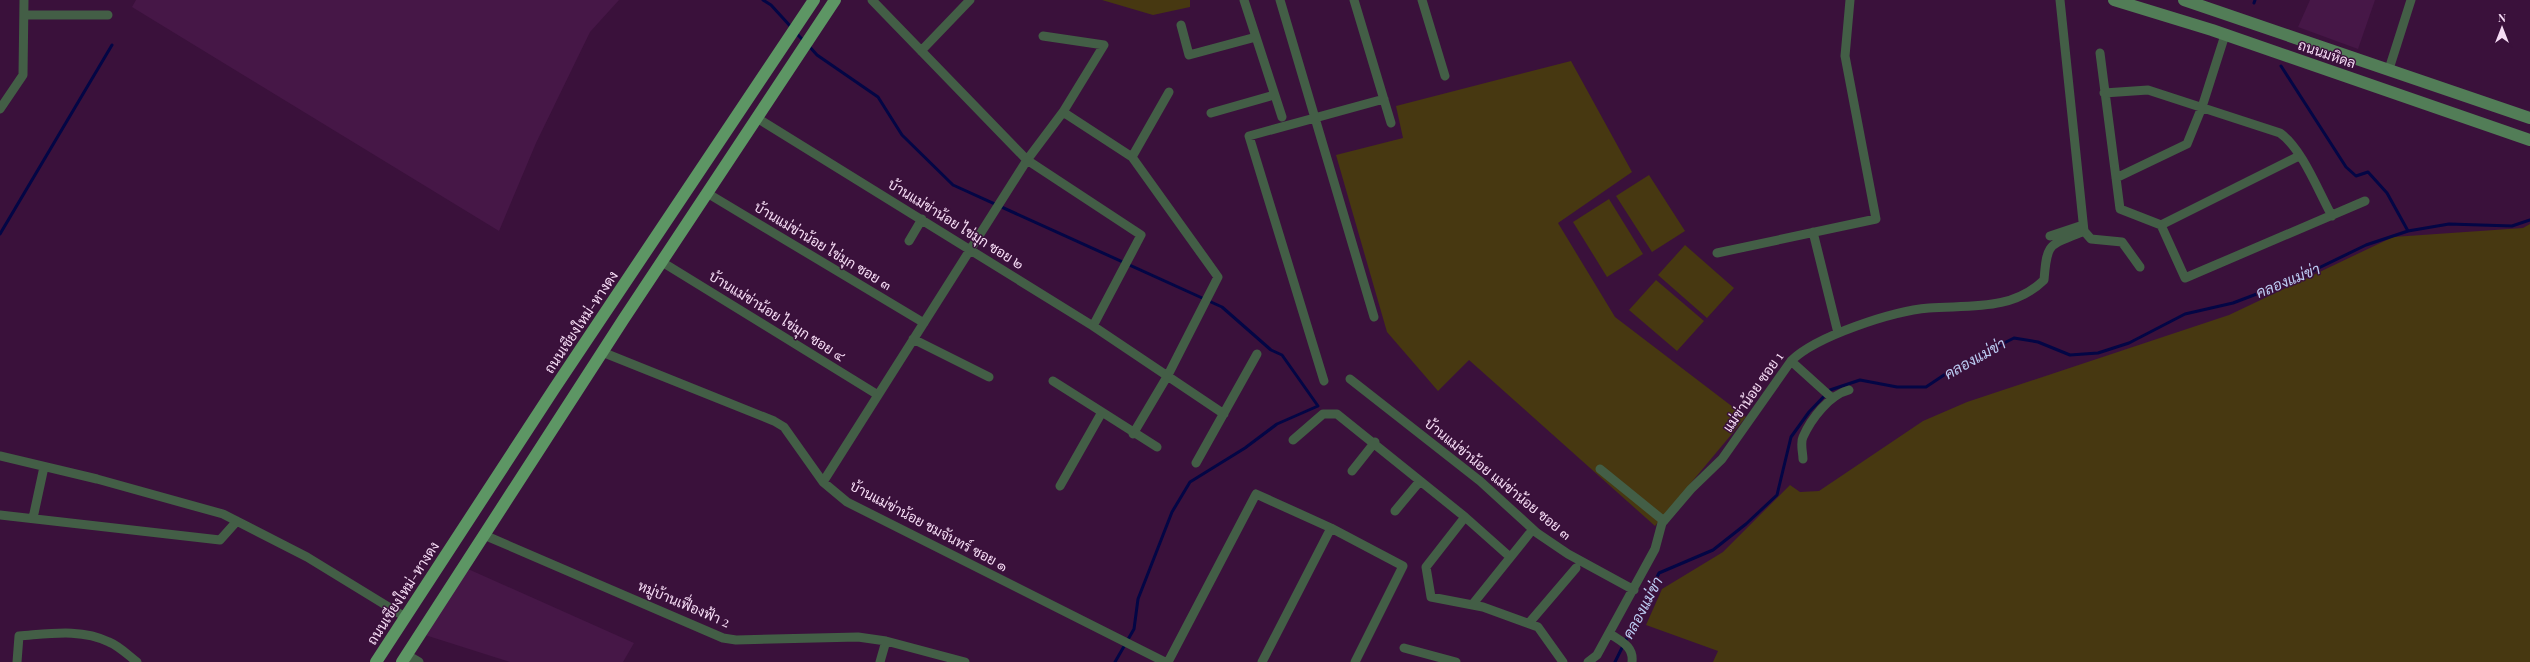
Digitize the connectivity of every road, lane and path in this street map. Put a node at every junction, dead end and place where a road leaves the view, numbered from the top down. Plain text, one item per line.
1 (24, 0) edge
2 (814, 0) edge
3 (834, 0) edge
4 (872, 0) edge
5 (970, 0) edge
6 (1244, 0) edge
7 (1280, 0) edge
8 (1354, 0) edge
9 (1422, 0) edge
10 (1850, 0) edge
11 (2060, 0) edge
12 (2114, 0) edge
13 (2184, 0) edge
14 (2412, 0) edge
15 (24, 15) junction
16 (108, 15) dead end
17 (1181, 25) dead end
18 (2225, 35) junction
19 (1043, 36) dead end
20 (1256, 37) junction
21 (921, 51) junction
22 (2100, 53) dead end
23 (2389, 68) junction
24 (1444, 76) dead end
25 (1170, 92) dead end
26 (2104, 92) junction
27 (1274, 95) junction
28 (1384, 99) junction
29 (2202, 107) junction
30 (0, 109) edge
31 (1063, 112) junction
32 (1211, 113) dead end
33 (1282, 117) dead end
34 (757, 118) junction
35 (1316, 118) junction
36 (2530, 118) edge
37 (1391, 123) dead end
38 (2530, 140) edge
39 (2299, 156) junction
40 (1132, 157) junction
41 (1027, 160) junction
42 (2116, 178) junction
43 (707, 193) junction
44 (2365, 200) dead end
45 (2332, 216) junction
46 (922, 219) junction
47 (2161, 226) junction
48 (2084, 228) junction
49 (1813, 232) junction
50 (2050, 236) dead end
51 (909, 241) dead end
52 (972, 250) junction
53 (1717, 252) dead end
54 (662, 262) junction
55 (2140, 267) dead end
56 (607, 310) junction
57 (1374, 317) dead end
58 (623, 320) junction
59 (924, 323) junction
60 (1093, 326) junction
61 (1838, 333) junction
62 (913, 339) junction
63 (602, 352) junction
64 (1257, 354) dead end
65 (1791, 361) junction
66 (1168, 375) junction
67 (989, 377) dead end
68 (1350, 379) dead end
69 (1053, 380) dead end
70 (1324, 381) dead end
71 (1849, 390) dead end
72 (878, 395) junction
73 (1832, 398) junction
74 (1102, 412) junction
75 (1224, 414) junction
76 (1133, 434) junction
77 (1293, 440) dead end
78 (1375, 442) junction
79 (1156, 447) dead end
80 (0, 456) edge
81 (1803, 459) dead end
82 (1196, 463) dead end
83 (44, 468) junction
84 (1600, 469) dead end
85 (1352, 471) dead end
86 (1420, 481) junction
87 (823, 482) junction
88 (1060, 486) dead end
89 (1395, 511) dead end
90 (0, 515) edge
91 (1465, 517) junction
92 (33, 518) junction
93 (237, 521) junction
94 (1664, 521) junction
95 (1332, 528) junction
96 (1529, 534) dead end
97 (484, 535) junction
98 (1510, 557) junction
99 (1576, 568) dead end
100 (1634, 590) junction
101 (1472, 604) junction
102 (405, 617) junction
103 (1529, 623) junction
104 (1609, 633) junction
105 (886, 641) junction
106 (1404, 648) dead end
107 (404, 658) edge
108 (17, 662) edge
109 (137, 662) edge
110 (376, 662) edge
111 (419, 662) edge
112 (880, 662) edge
113 (965, 662) edge
114 (1166, 662) edge
115 (1262, 662) edge
116 (1355, 662) edge
117 (1456, 662) edge
118 (1563, 662) edge
119 (1588, 662) edge
120 (1632, 662) edge

1 - 15 street
2 - 56 main road, ถนนเชียงใหม่-หางดง
3 - 34 main road
4 - 21 street
5 - 21 street
6 - 20 street
7 - 35 street
8 - 28 street
9 - 24 street
10 - 49 street
11 - 48 street
12 - 18 main road, ถนนมหิดล
13 - 23 main road, ถนนมหิดล
14 - 23 street
15 - 16 street
15 - 30 street
17 - 20 street
18 - 29 street
18 - 38 main road, ถนนมหิดล
19 - 31 street
20 - 27 street
21 - 41 street
22 - 26 street
23 - 36 main road, ถนนมหิดล
25 - 40 street
26 - 29 street
26 - 42 street
27 - 32 street
27 - 33 street
28 - 35 street
28 - 37 street
29 - 39 street
29 - 42 street
31 - 40 street
31 - 41 street
34 - 43 main road
34 - 46 street, บ้านแม่ข่าน้อย ไข่มุก ซอย ๒
35 - 57 street
35 - 70 street
39 - 45 street
39 - 47 street
40 - 66 street
41 - 52 street
41 - 60 street
42 - 47 street
43 - 54 main road
43 - 59 street, บ้านแม่ข่าน้อย ไข่มุก ซอย ๓
44 - 45 street
45 - 47 street
46 - 51 street
46 - 52 street, บ้านแม่ข่าน้อย ไข่มุก ซอย ๒
48 - 50 street
48 - 55 street
48 - 61 street, แม่ข่าน้อย ซอย 1
49 - 53 street
49 - 61 street
52 - 59 street
52 - 60 street, บ้านแม่ข่าน้อย ไข่มุก ซอย ๒
54 - 58 main road
54 - 72 street, บ้านแม่ข่าน้อย ไข่มุก ซอย ๔
56 - 58 main road
56 - 102 main road, ถนนเชียงใหม่-หางดง
58 - 63 main road
59 - 62 street
60 - 66 street, บ้านแม่ข่าน้อย ไข่มุก ซอย ๒
61 - 65 street, แม่ข่าน้อย ซอย 1
62 - 67 street
62 - 72 street
63 - 87 street, บ้านแม่ข่าน้อย ชมจันทร์ ซอย ๑
63 - 97 main road
64 - 75 street
65 - 73 street
65 - 94 street, แม่ข่าน้อย ซอย 1
66 - 75 street, บ้านแม่ข่าน้อย ไข่มุก ซอย ๒
66 - 76 street
68 - 100 street, บ้านแม่ข่าน้อย แม่ข่าน้อย ซอย ๓
69 - 74 street
71 - 73 street
72 - 87 street
73 - 81 street
74 - 76 street
74 - 88 street
75 - 82 street
76 - 79 street
77 - 78 street
78 - 85 street
78 - 86 street
80 - 83 street
83 - 92 street
83 - 93 street
84 - 94 street
86 - 89 street
86 - 91 street
87 - 114 street, บ้านแม่ข่าน้อย ชมจันทร์ ซอย ๑
90 - 92 street
91 - 98 street
91 - 101 street
92 - 93 street
93 - 102 street
94 - 100 street, แม่ข่าน้อย ซอย 1
95 - 114 street
95 - 115 street
95 - 116 street
96 - 98 street
97 - 105 street, หมู่บ้านเฟื่องฟ้า 2
97 - 107 main road
98 - 101 street
99 - 103 street
100 - 104 street, แม่ข่าน้อย ซอย 1
101 - 103 street
102 - 110 main road, ถนนเชียงใหม่-หางดง
103 - 118 street
104 - 119 street, แม่ข่าน้อย ซอย 1
104 - 120 street
105 - 112 street
105 - 113 street, หมู่บ้านเฟื่องฟ้า 2
106 - 117 street
107 - 111 street
108 - 109 street

